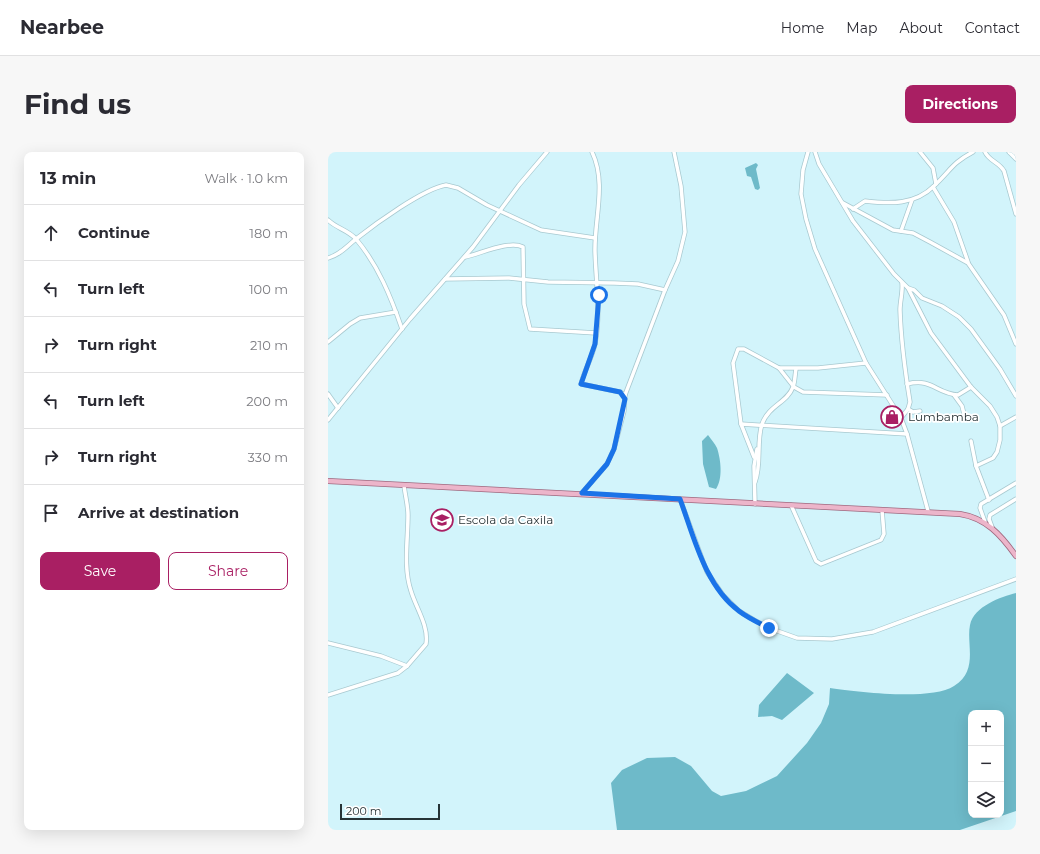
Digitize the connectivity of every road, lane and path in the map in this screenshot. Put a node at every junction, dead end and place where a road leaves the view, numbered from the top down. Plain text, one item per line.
1 (547, 152) edge
2 (592, 152) edge
3 (674, 152) edge
4 (808, 152) edge
5 (815, 152) edge
6 (920, 152) edge
7 (973, 152) edge
8 (985, 152) edge
9 (1009, 152) edge
10 (1016, 159) edge
11 (935, 186) junction
12 (912, 200) junction
13 (842, 202) junction
14 (853, 209) junction
15 (500, 211) junction
16 (1016, 214) edge
17 (328, 220) edge
18 (901, 231) junction
19 (595, 238) junction
20 (356, 240) junction
21 (464, 256) junction
22 (328, 258) edge
23 (968, 263) junction
24 (445, 279) junction
25 (523, 279) junction
26 (598, 282) junction
27 (902, 282) junction
28 (908, 288) junction
29 (665, 290) junction
30 (396, 312) junction
31 (402, 329) junction
32 (596, 333) junction
33 (328, 342) edge
34 (1016, 344) edge
35 (866, 363) junction
36 (779, 368) junction
37 (796, 369) junction
38 (907, 384) junction
39 (794, 387) junction
40 (971, 387) junction
41 (328, 394) edge
42 (954, 395) junction
43 (625, 396) junction
44 (887, 396) junction
45 (1016, 396) edge
46 (338, 408) junction
47 (908, 409) junction
48 (920, 411) dead end
49 (1016, 417) edge
50 (901, 418) junction
51 (966, 418) dead end
52 (328, 420) edge
53 (741, 424) junction
54 (762, 424) junction
55 (1000, 426) junction
56 (907, 434) junction
57 (971, 441) dead end
58 (758, 448) junction
59 (754, 457) junction
60 (976, 466) junction
61 (328, 481) edge
62 (755, 482) junction
63 (1016, 483) edge
64 (404, 485) junction
65 (582, 493) junction
66 (680, 499) junction
67 (1016, 499) edge
68 (989, 500) junction
69 (755, 504) junction
70 (791, 505) junction
71 (882, 510) junction
72 (928, 511) junction
73 (985, 522) junction
74 (992, 528) junction
75 (1016, 556) edge
76 (1016, 579) edge
77 (328, 642) edge
78 (407, 666) junction
79 (328, 695) edge

1 - 15 street
2 - 19 street
3 - 29 street
4 - 35 street
5 - 13 street
6 - 11 street
7 - 11 street
8 - 16 street
9 - 10 street
11 - 12 street
11 - 23 street
12 - 14 street
12 - 18 street
13 - 14 street
13 - 27 street
14 - 18 street
15 - 19 street
15 - 20 street
15 - 21 street
17 - 20 street
18 - 23 street
19 - 26 street
20 - 22 street
20 - 30 street
21 - 24 street
21 - 25 street
23 - 34 street
24 - 25 street
24 - 31 street
25 - 26 street
25 - 32 street
26 - 29 street
26 - 32 street
27 - 28 street
27 - 38 street
28 - 40 street
28 - 45 street
29 - 43 street
30 - 31 street
30 - 33 street
31 - 46 street
32 - 43 street
35 - 37 street
35 - 44 street
36 - 37 street
36 - 39 street
36 - 53 street
37 - 39 street
38 - 42 street
38 - 47 street
39 - 44 street
39 - 54 street
40 - 42 street
40 - 55 street
41 - 46 street
42 - 51 street
43 - 65 street
44 - 50 street
46 - 52 street
47 - 48 street
47 - 50 street
49 - 55 street
50 - 56 street
53 - 54 street
53 - 59 street
54 - 56 street
54 - 58 street
55 - 60 street
56 - 72 street
57 - 60 street
58 - 59 street
58 - 62 street
59 - 62 street
60 - 68 street
61 - 64 main road
62 - 69 street
63 - 68 street
64 - 65 main road
64 - 78 street
65 - 66 main road
66 - 69 main road
66 - 76 street
67 - 74 street
68 - 73 street
69 - 70 main road
70 - 71 main road
70 - 71 street
71 - 72 main road
72 - 73 main road
73 - 74 main road
74 - 75 main road
77 - 78 street
78 - 79 street

